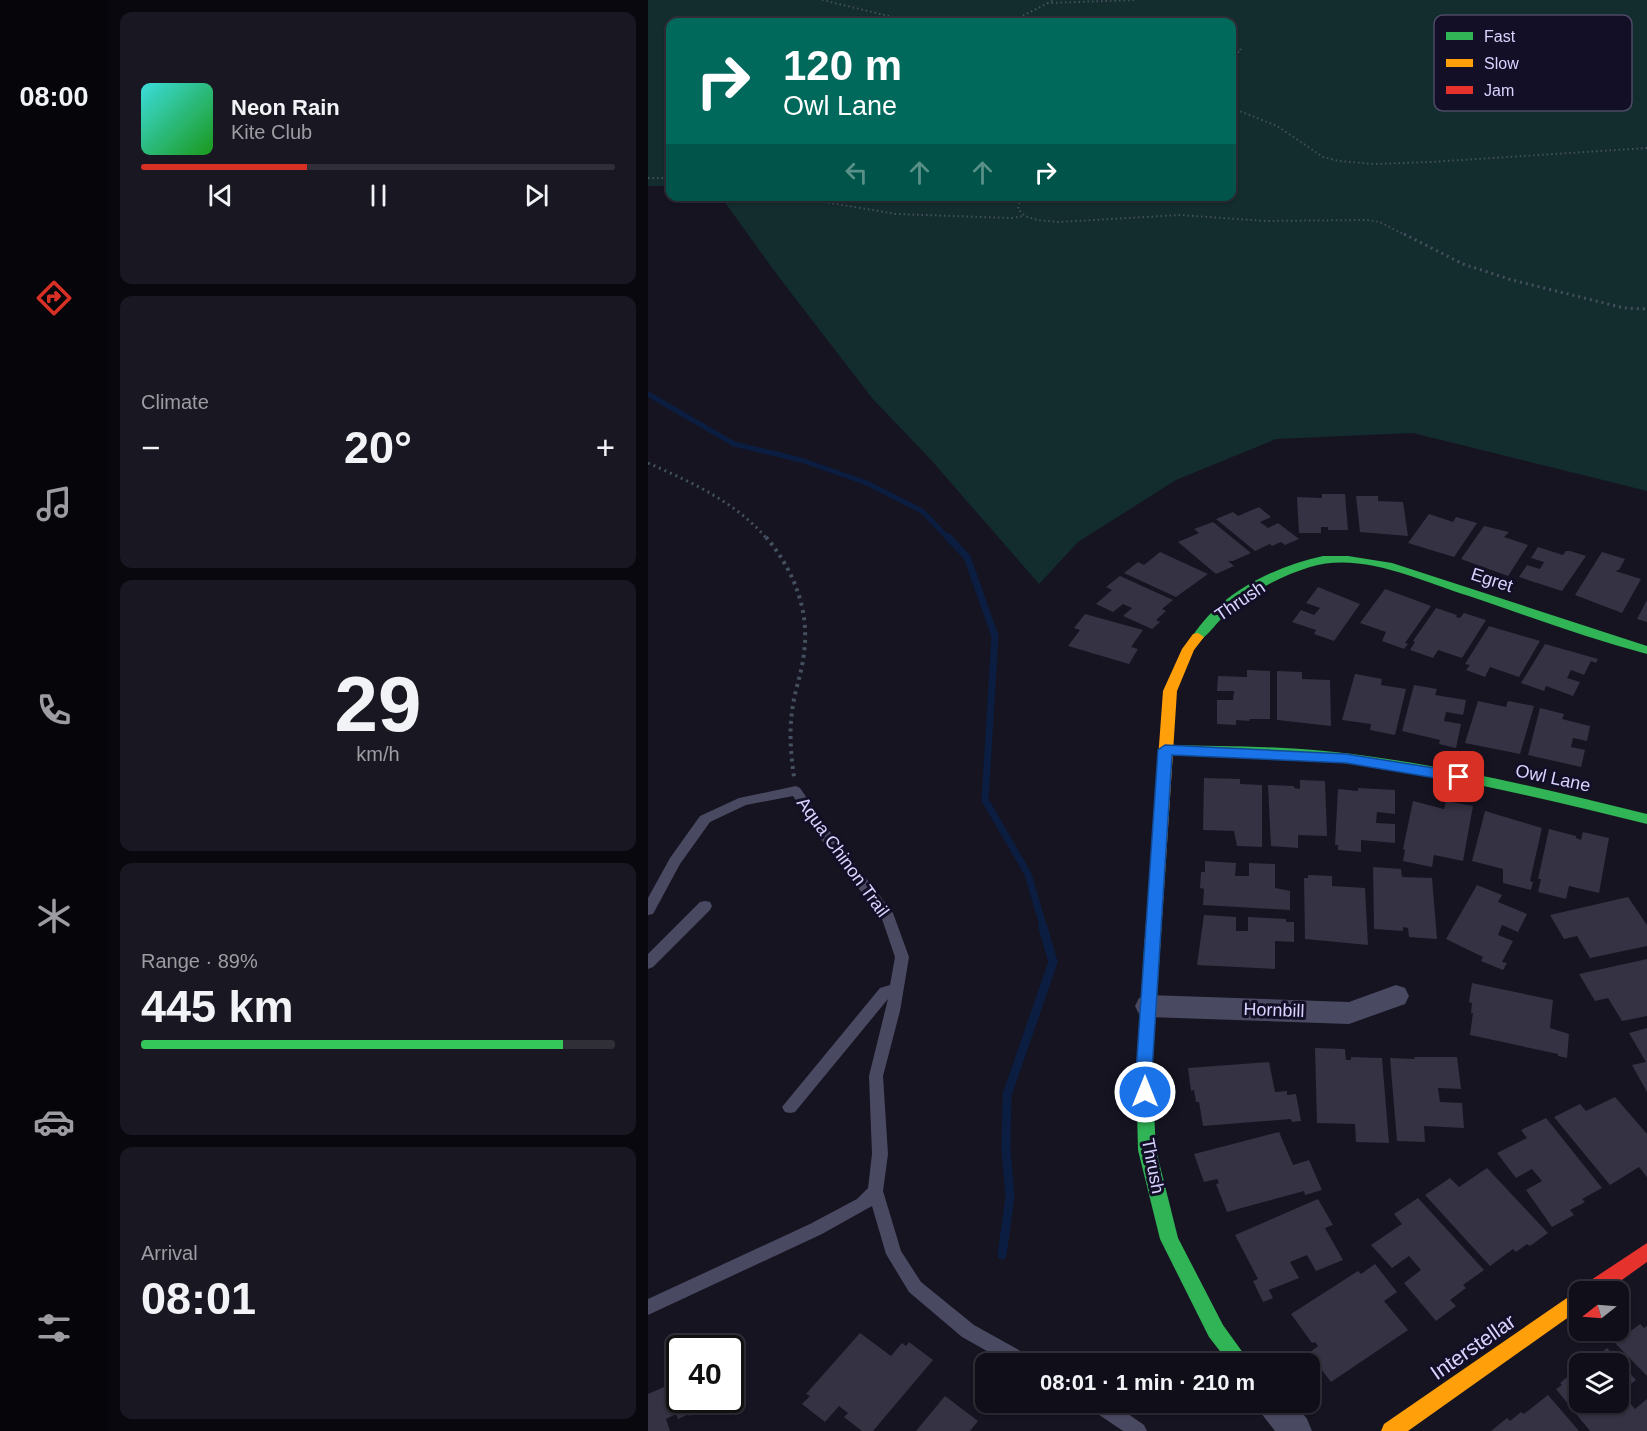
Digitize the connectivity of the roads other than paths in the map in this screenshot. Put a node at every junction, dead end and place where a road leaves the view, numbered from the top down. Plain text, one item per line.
1 (1323, 560) joint
2 (1647, 650) edge
3 (1165, 750) junction
4 (1647, 819) edge
5 (705, 906) dead end
6 (648, 910) edge
7 (648, 963) edge
8 (897, 990) junction
9 (1396, 996) dead end
10 (1148, 1006) junction
11 (790, 1107) dead end
12 (875, 1191) junction
13 (1647, 1251) edge
14 (1604, 1281) edge
15 (1569, 1306) edge
16 (648, 1307) edge
17 (1007, 1353) edge
18 (1233, 1353) edge
19 (1111, 1413) edge
20 (1281, 1413) edge
21 (1138, 1431) edge
22 (1295, 1431) edge
23 (1391, 1431) edge

1 - 2 street, Egret
1 - 3 street, Thrush
3 - 4 street, Owl Lane
3 - 10 street, Thrush
5 - 7 lane
6 - 8 lane, Aqua Chinon Trail
8 - 11 lane
8 - 12 lane, Aqua Chinon Trail
9 - 10 street, Hornbill
10 - 18 street, Thrush
12 - 16 lane
12 - 17 lane, Aqua Chinon Trail
13 - 14 street
15 - 23 street, Interstellar
19 - 21 lane
20 - 22 street

